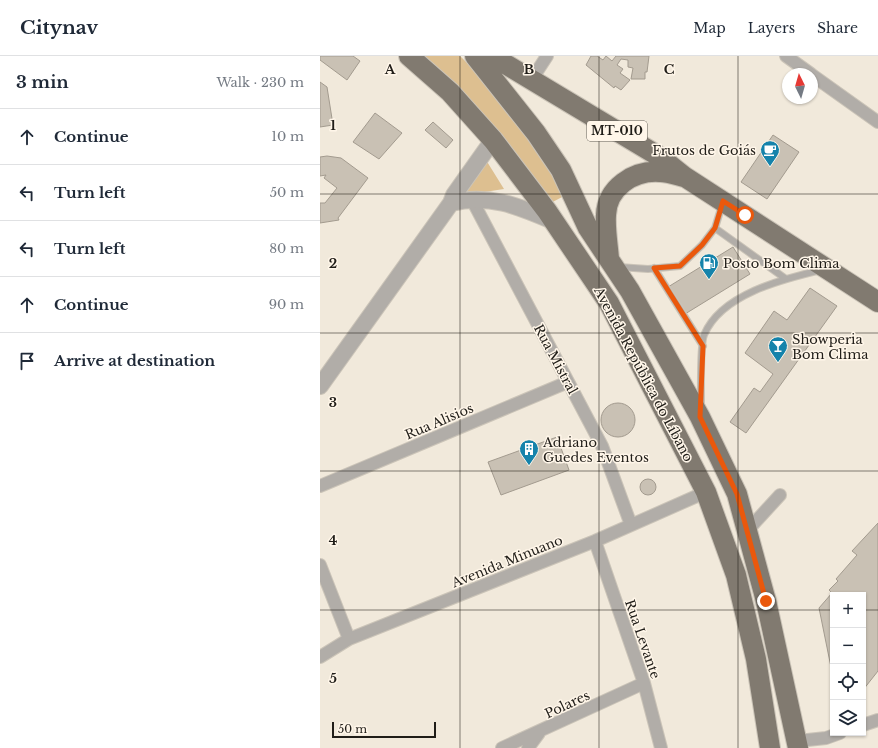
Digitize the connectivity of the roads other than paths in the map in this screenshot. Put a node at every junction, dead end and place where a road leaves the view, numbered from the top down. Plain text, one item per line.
1 (408, 56) edge
2 (474, 56) edge
3 (492, 56) edge
4 (547, 56) edge
5 (786, 56) edge
6 (803, 68) edge
7 (818, 78) edge
8 (540, 84) junction
9 (878, 122) edge
10 (493, 140) junction
11 (685, 177) junction
12 (471, 198) junction
13 (723, 201) junction
14 (451, 203) junction
15 (555, 222) junction
16 (715, 228) junction
17 (611, 263) junction
18 (654, 268) junction
19 (827, 268) junction
20 (786, 279) junction
21 (878, 302) edge
22 (703, 346) junction
23 (568, 382) junction
24 (320, 386) edge
25 (700, 417) junction
26 (320, 486) edge
27 (706, 492) junction
28 (780, 495) dead end
29 (631, 525) junction
30 (747, 531) junction
31 (595, 541) junction
32 (320, 565) edge
33 (349, 639) junction
34 (320, 657) edge
35 (644, 683) junction
36 (878, 720) edge
37 (866, 724) edge
38 (540, 732) junction
39 (834, 736) edge
40 (819, 743) edge
41 (798, 745) edge
42 (502, 748) edge
43 (528, 748) edge
44 (661, 748) edge
45 (770, 748) edge

1 - 10 main road, Avenida República do Líbano
2 - 17 main road, Avenida República do Líbano
3 - 8 main road, MT-010
4 - 8 street
5 - 6 street
7 - 9 street
8 - 11 main road, MT-010
10 - 14 street
10 - 15 main road, Avenida República do Líbano
11 - 13 main road
11 - 17 main road
12 - 14 street
12 - 15 street
12 - 23 street, Rua Mistral
13 - 16 lane
13 - 19 main road
14 - 24 street
15 - 27 main road, Avenida República do Líbano
16 - 18 lane
16 - 20 lane
17 - 18 lane
17 - 25 main road, Avenida República do Líbano
18 - 22 lane
19 - 20 lane
19 - 21 main road
20 - 22 lane
22 - 25 lane
23 - 26 street, Rua Alisios
23 - 29 street, Rua Mistral
25 - 30 main road, Avenida República do Líbano
27 - 29 street, Avenida Minuano
27 - 45 main road, Avenida República do Líbano
28 - 30 street
29 - 31 street, Avenida Minuano
30 - 41 main road, Avenida República do Líbano
31 - 33 street, Avenida Minuano
31 - 35 street, Rua Levante
32 - 33 street
33 - 34 street, Avenida Minuano
35 - 38 street, Polares
35 - 44 street, Rua Levante
36 - 37 street
38 - 42 street, Polares
38 - 43 street
39 - 40 street
40 - 41 street

